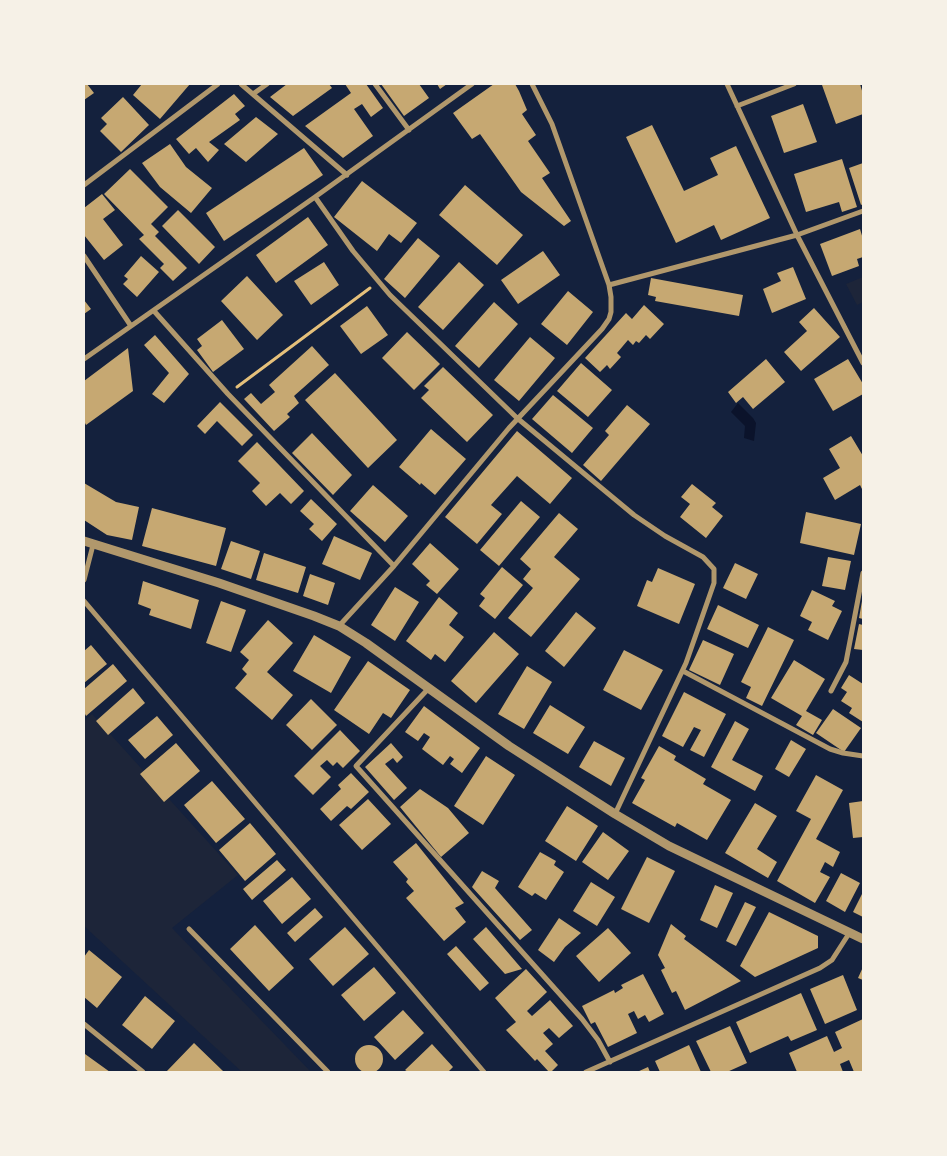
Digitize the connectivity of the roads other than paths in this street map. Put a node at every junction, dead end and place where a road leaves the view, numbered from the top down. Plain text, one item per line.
1 (218, 84) edge
2 (241, 84) edge
3 (267, 84) edge
4 (375, 84) edge
5 (472, 84) edge
6 (532, 84) edge
7 (727, 84) edge
8 (794, 84) edge
9 (253, 94) junction
10 (737, 106) junction
11 (409, 130) junction
12 (347, 175) junction
13 (84, 185) edge
14 (315, 198) junction
15 (863, 211) edge
16 (797, 235) junction
17 (84, 256) edge
18 (609, 285) junction
19 (154, 311) junction
20 (131, 326) junction
21 (84, 359) edge
22 (863, 363) edge
23 (518, 418) junction
24 (84, 541) edge
25 (93, 545) junction
26 (394, 566) junction
27 (863, 573) edge
28 (84, 580) edge
29 (84, 601) edge
30 (339, 626) junction
31 (683, 671) junction
32 (429, 688) junction
33 (831, 691) dead end
34 (863, 756) edge
35 (614, 814) junction
36 (189, 928) dead end
37 (850, 932) junction
38 (863, 939) edge
39 (84, 1024) edge
40 (610, 1062) junction
41 (143, 1072) edge
42 (328, 1072) edge
43 (484, 1072) edge
44 (586, 1072) edge

1 - 13 street
2 - 9 street
3 - 9 street
4 - 11 street
5 - 11 street
6 - 18 street
7 - 10 street
8 - 10 street
9 - 12 street
10 - 16 street
11 - 12 street
12 - 14 street
14 - 19 street
14 - 23 street
15 - 16 street
16 - 18 street
16 - 22 street
17 - 20 street
18 - 23 street
19 - 20 street
19 - 26 street
20 - 21 street
23 - 26 street
23 - 31 street
24 - 25 street
25 - 28 street
25 - 30 street
26 - 30 street
27 - 33 street
29 - 43 street
30 - 32 street
31 - 34 street
31 - 35 street
32 - 35 street
32 - 40 street
35 - 37 street
36 - 42 street
37 - 38 street
37 - 40 street
39 - 41 street
40 - 44 street

